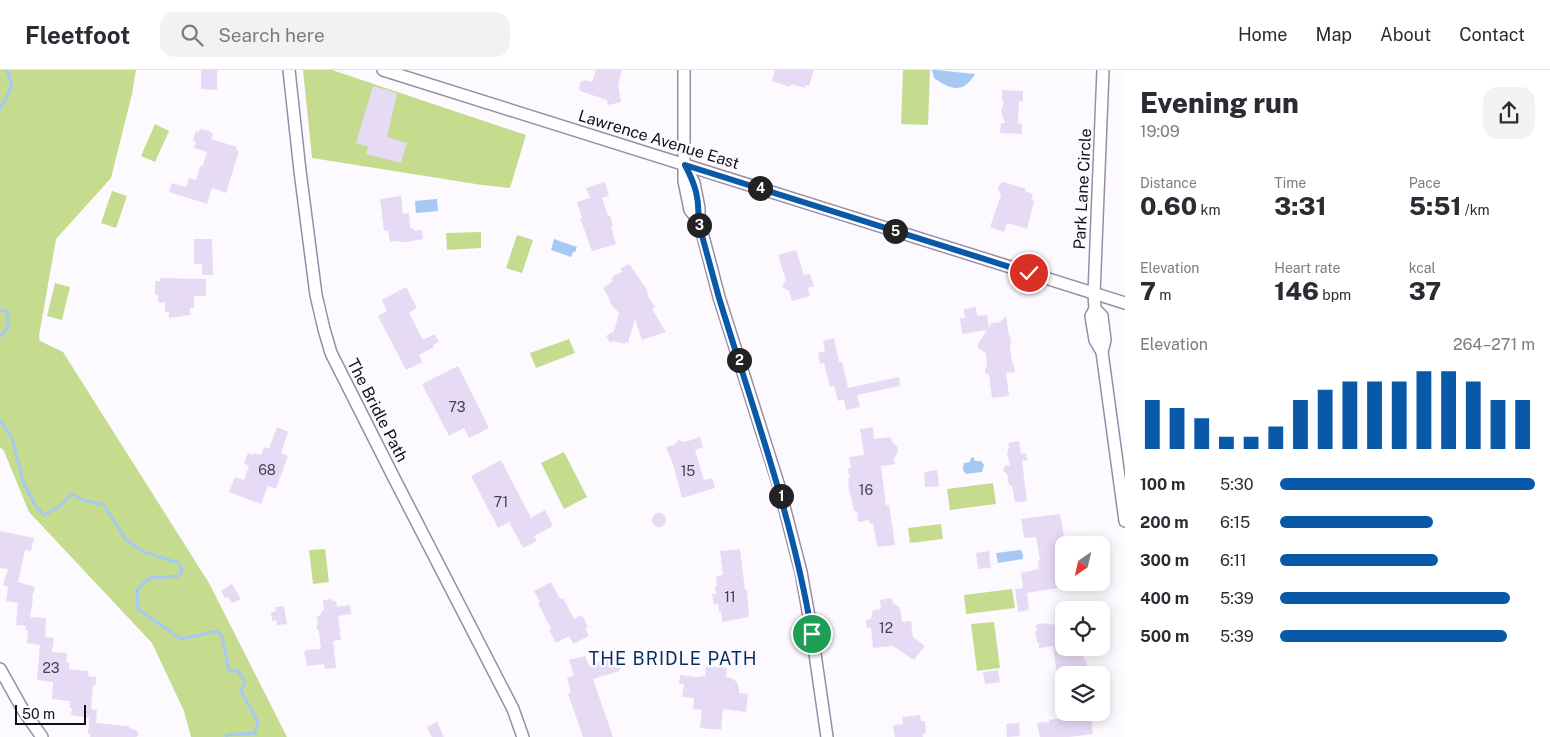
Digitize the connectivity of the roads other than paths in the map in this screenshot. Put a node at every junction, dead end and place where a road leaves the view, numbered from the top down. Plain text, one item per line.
1 (289, 70) edge
2 (383, 70) edge
3 (684, 70) edge
4 (1103, 70) edge
5 (685, 165) junction
6 (1094, 294) junction
7 (1125, 303) edge
8 (1125, 521) edge
9 (0, 669) edge
10 (42, 737) edge
11 (523, 737) edge
12 (826, 737) edge

1 - 11 street, The Bridle Path
2 - 5 street, Lawrence Avenue East
3 - 5 street
4 - 6 street, Park Lane Circle
5 - 6 street, Lawrence Avenue East
5 - 12 street
6 - 7 street, Lawrence Avenue East
6 - 8 street, Park Lane Circle
9 - 10 street

